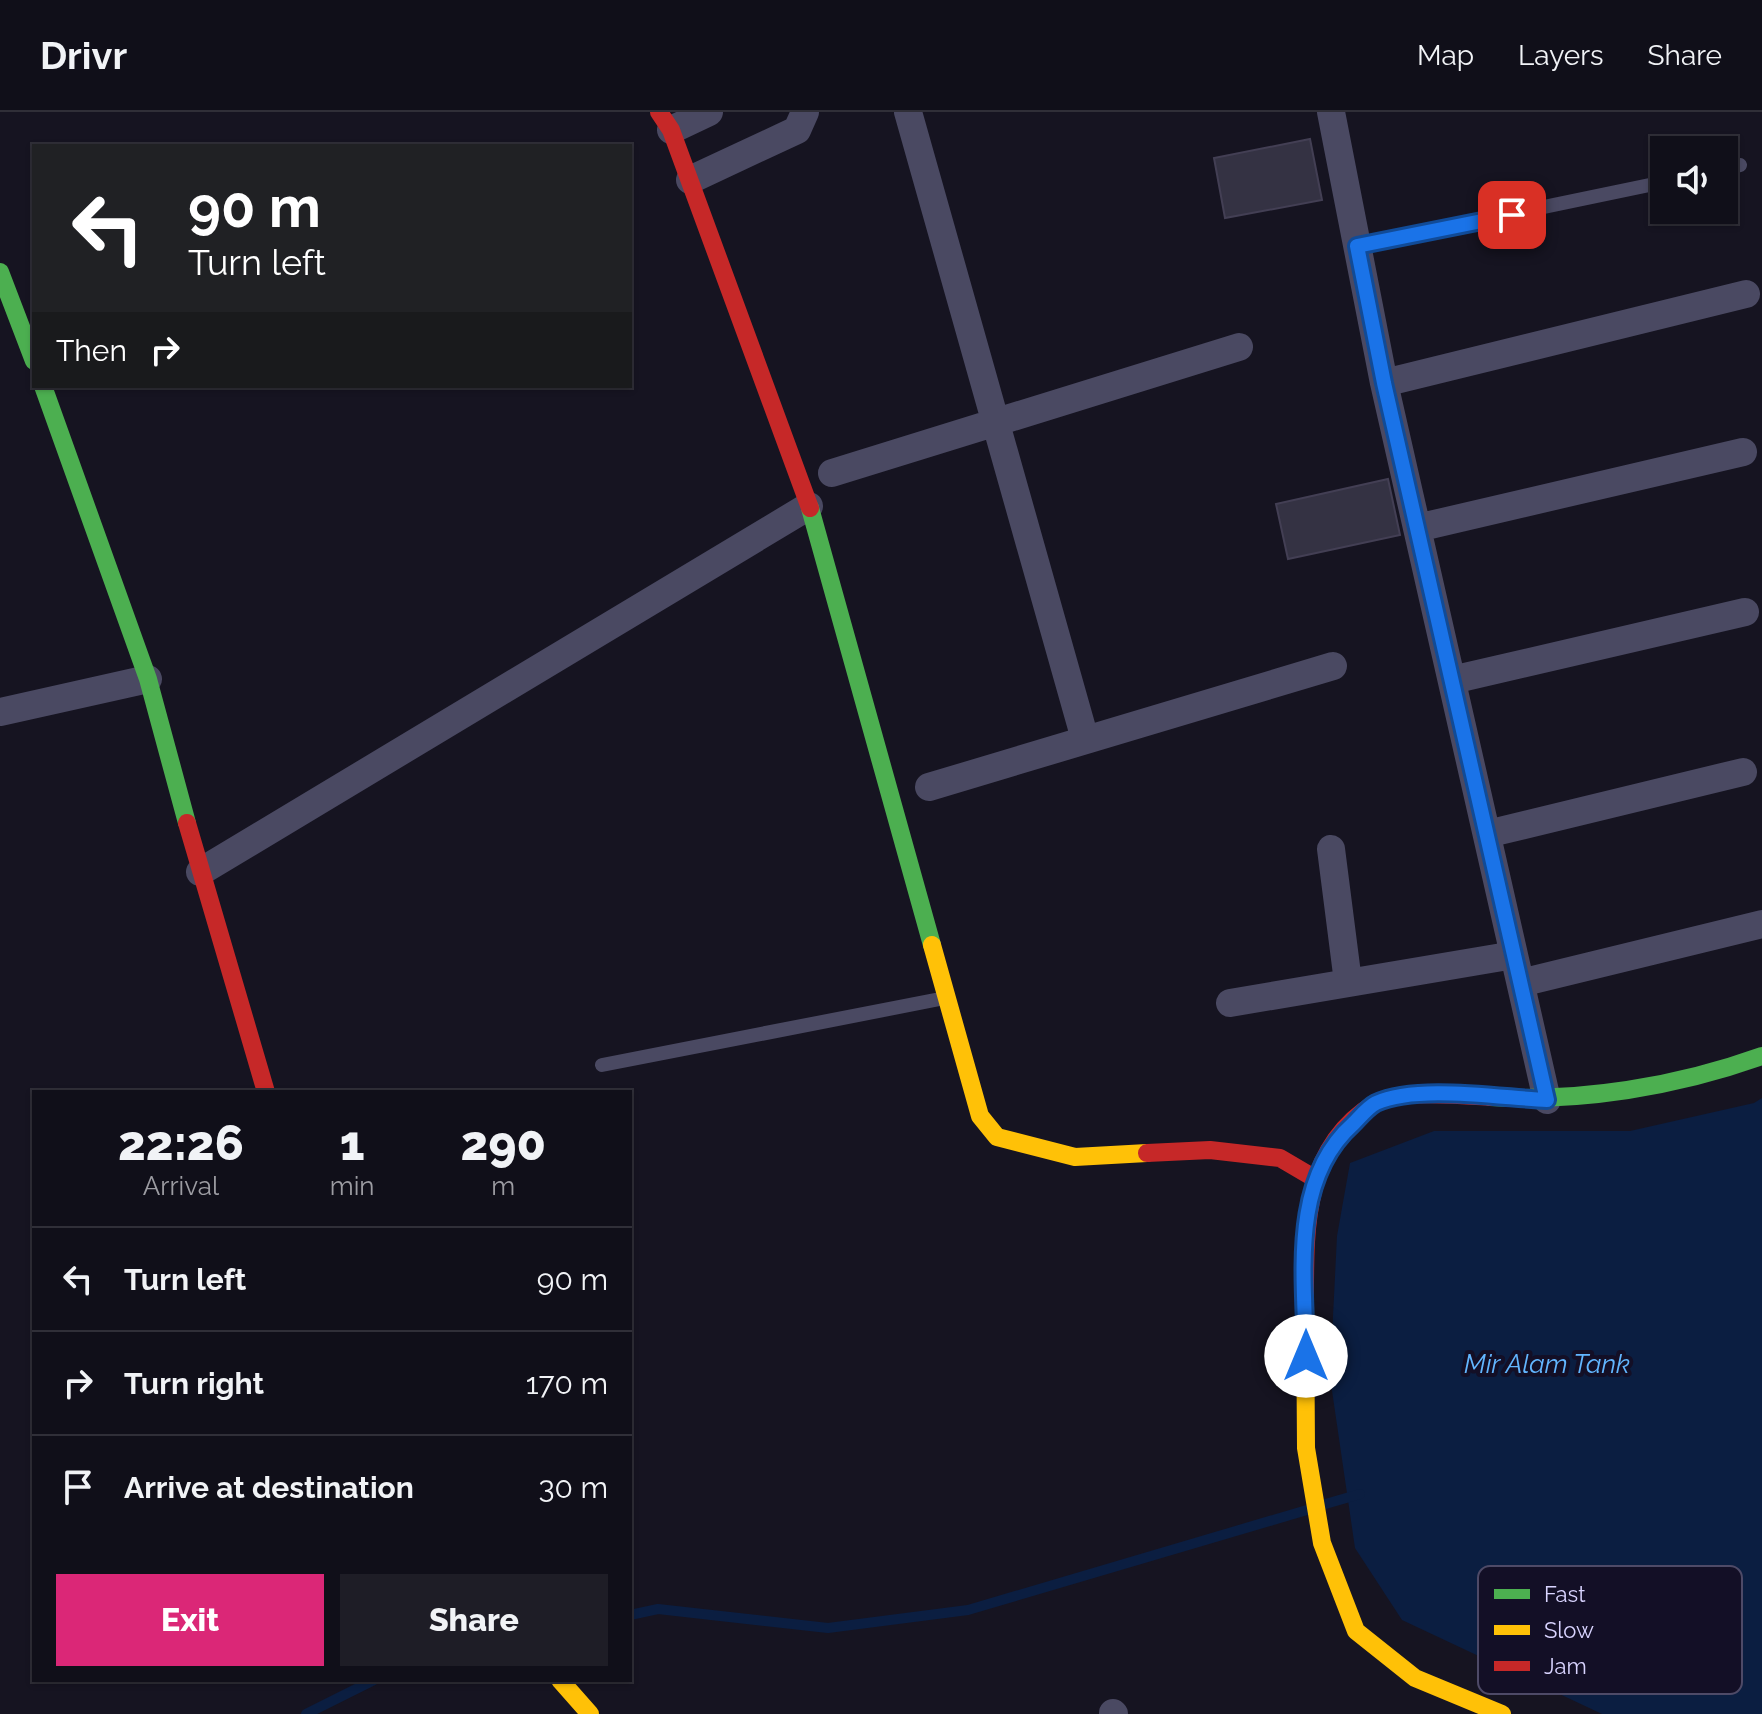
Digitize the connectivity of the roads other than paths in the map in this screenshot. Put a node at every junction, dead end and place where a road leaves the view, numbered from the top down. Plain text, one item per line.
1 (709, 112) edge
2 (805, 112) edge
3 (908, 112) edge
4 (1331, 112) edge
5 (665, 121) edge
6 (690, 180) junction
7 (1650, 185) edge
8 (1357, 246) junction
9 (0, 272) edge
10 (1746, 294) dead end
11 (1239, 347) dead end
12 (32, 356) edge
13 (1384, 383) junction
14 (44, 388) edge
15 (994, 424) junction
16 (1743, 452) dead end
17 (832, 473) dead end
18 (809, 506) junction
19 (1417, 528) junction
20 (1745, 612) dead end
21 (1333, 666) dead end
22 (148, 679) junction
23 (1452, 680) junction
24 (0, 712) edge
25 (1085, 739) junction
26 (1743, 772) dead end
27 (929, 787) dead end
28 (1487, 834) junction
29 (1331, 849) dead end
30 (200, 872) junction
31 (1762, 924) edge
32 (1514, 955) junction
33 (1348, 982) junction
34 (1521, 983) junction
35 (945, 998) junction
36 (1230, 1003) dead end
37 (1762, 1056) edge
38 (602, 1065) dead end
39 (265, 1090) edge
40 (1547, 1100) junction
41 (1314, 1178) junction
42 (562, 1682) edge
43 (590, 1714) edge
44 (1502, 1714) edge

1 - 5 street
2 - 6 street
3 - 15 street
4 - 8 street
5 - 6 street
6 - 18 street
7 - 8 lane
8 - 13 street
9 - 12 street
10 - 13 street
11 - 15 street
13 - 19 street
14 - 22 street
15 - 17 street
15 - 25 street
16 - 19 street
18 - 30 street
18 - 35 street
19 - 23 street
20 - 23 street
21 - 25 street
22 - 24 street
22 - 30 street
23 - 28 street
25 - 27 street
26 - 28 street
28 - 32 street
29 - 33 street
30 - 39 street
31 - 34 street
32 - 33 street
32 - 34 street
33 - 36 street
34 - 40 street
35 - 38 lane
35 - 41 street
37 - 40 street
40 - 41 street
41 - 44 street
42 - 43 street

